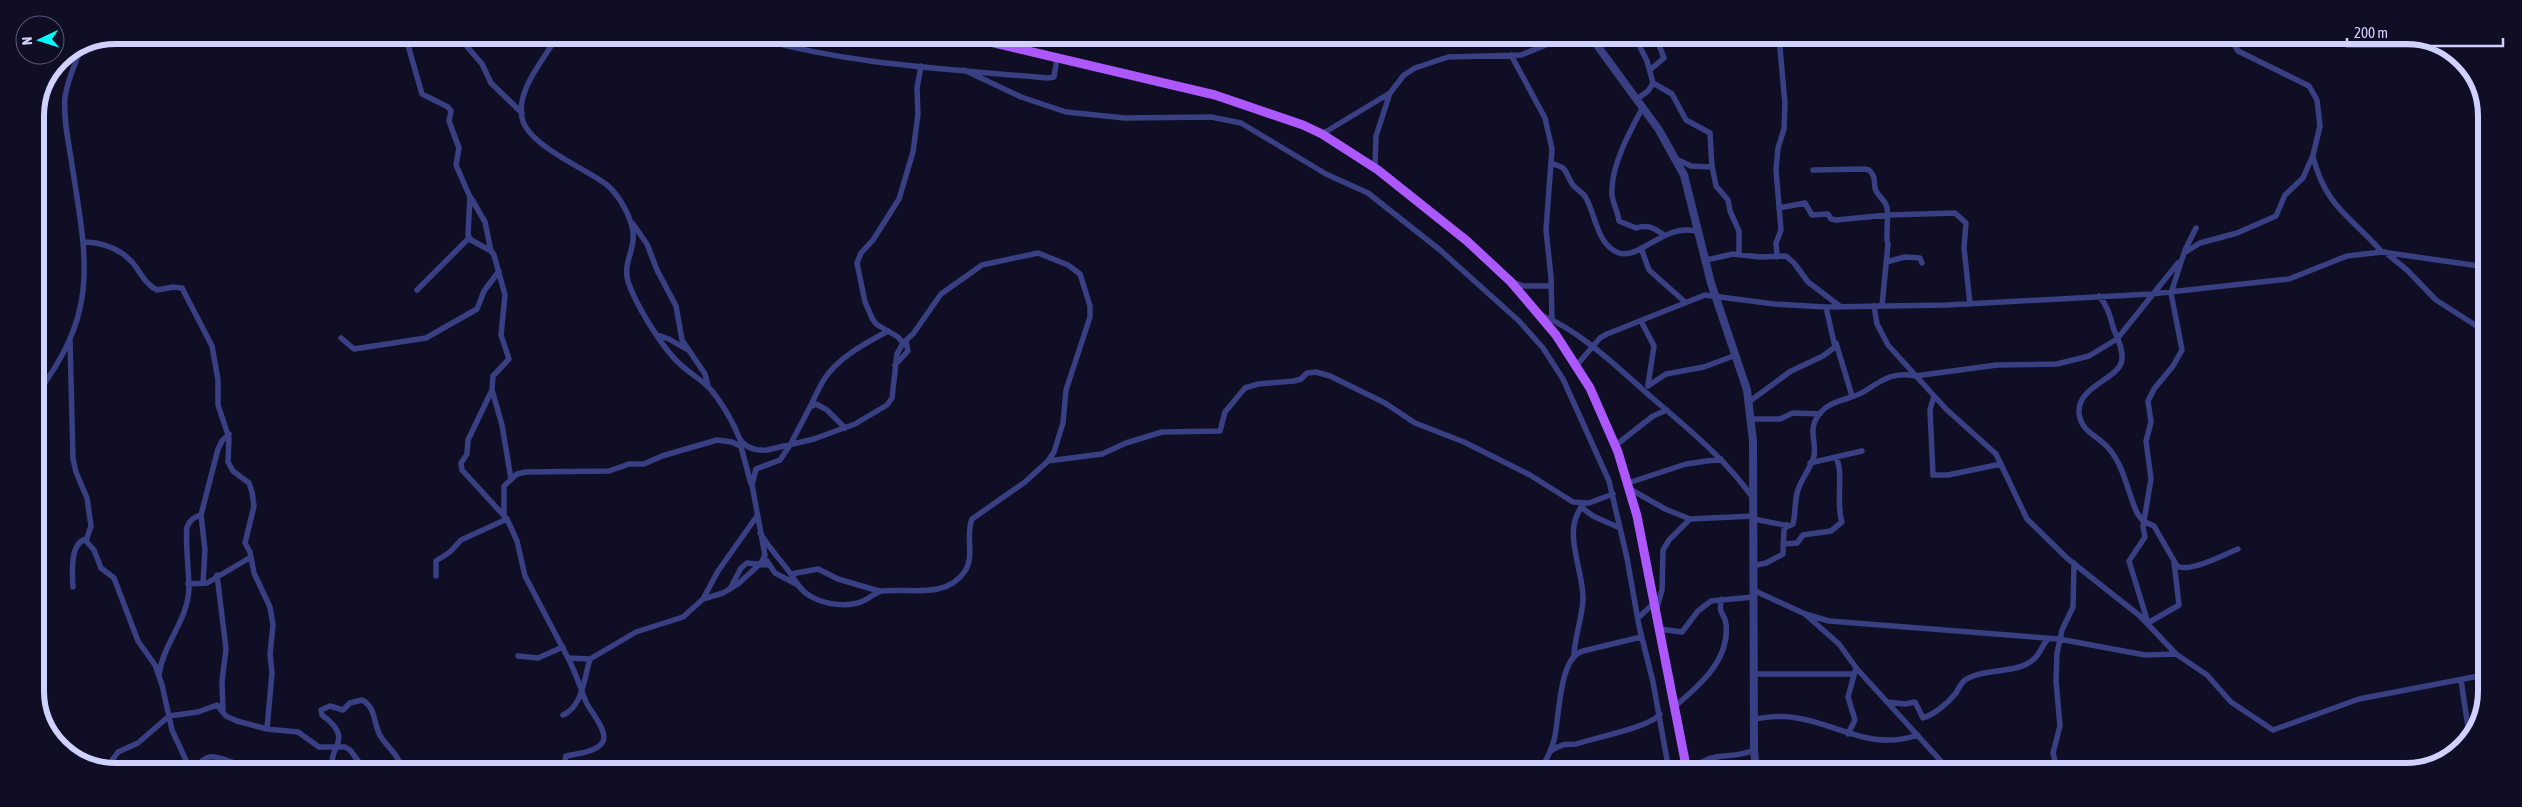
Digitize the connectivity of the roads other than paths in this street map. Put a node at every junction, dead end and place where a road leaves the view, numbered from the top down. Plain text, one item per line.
1 (408, 44) edge
2 (464, 44) edge
3 (552, 44) edge
4 (782, 44) edge
5 (998, 44) edge
6 (1550, 44) edge
7 (1596, 44) edge
8 (1638, 44) edge
9 (1660, 44) edge
10 (1780, 44) edge
11 (2234, 44) edge
12 (79, 55) edge
13 (1511, 55) junction
14 (1057, 58) junction
15 (921, 66) junction
16 (964, 70) junction
17 (1650, 70) junction
18 (1653, 83) junction
19 (1390, 93) junction
20 (1637, 99) junction
21 (1643, 107) junction
22 (522, 113) junction
23 (1322, 134) junction
24 (2313, 156) junction
25 (1678, 160) junction
26 (1552, 163) junction
27 (1712, 166) junction
28 (1375, 168) junction
29 (1813, 170) dead end
30 (470, 197) junction
31 (1779, 208) junction
32 (1888, 215) junction
33 (631, 223) junction
34 (2196, 228) dead end
35 (1698, 232) junction
36 (1664, 235) junction
37 (469, 238) junction
38 (84, 242) junction
39 (1640, 248) junction
40 (491, 251) junction
41 (2383, 252) junction
42 (2184, 253) junction
43 (1739, 255) junction
44 (1777, 257) junction
45 (1706, 260) junction
46 (1886, 262) junction
47 (1922, 263) dead end
48 (2478, 266) edge
49 (499, 271) junction
50 (1511, 282) junction
51 (1550, 286) junction
52 (417, 290) dead end
53 (2171, 293) junction
54 (2151, 294) junction
55 (2098, 296) junction
56 (1715, 297) junction
57 (1685, 302) junction
58 (1970, 304) junction
59 (1874, 306) junction
60 (1882, 306) junction
61 (1826, 307) junction
62 (1841, 307) junction
63 (1540, 315) junction
64 (1552, 319) junction
65 (1641, 321) junction
66 (2478, 327) edge
67 (888, 332) junction
68 (657, 335) junction
69 (341, 338) dead end
70 (2117, 338) junction
71 (70, 340) junction
72 (1836, 341) junction
73 (904, 342) junction
74 (1592, 347) junction
75 (687, 350) junction
76 (1736, 355) junction
77 (1576, 366) junction
78 (1915, 376) junction
79 (44, 385) edge
80 (708, 386) junction
81 (1645, 388) junction
82 (492, 390) junction
83 (1852, 396) junction
84 (1934, 396) junction
85 (1750, 401) junction
86 (810, 407) junction
87 (1667, 410) junction
88 (1820, 414) junction
89 (1751, 419) junction
90 (845, 428) junction
91 (229, 434) junction
92 (739, 438) junction
93 (790, 445) junction
94 (1616, 445) junction
95 (740, 446) junction
96 (759, 451) junction
97 (1862, 451) dead end
98 (742, 454) junction
99 (1835, 457) junction
100 (1721, 459) junction
101 (1048, 461) junction
102 (1810, 463) junction
103 (2002, 464) junction
104 (511, 479) junction
105 (752, 485) junction
106 (1629, 486) junction
107 (1612, 494) junction
108 (1753, 498) junction
109 (1583, 506) junction
110 (201, 515) junction
111 (506, 516) junction
112 (757, 516) junction
113 (1754, 517) junction
114 (1690, 519) junction
115 (2143, 521) junction
116 (1787, 525) junction
117 (1620, 528) junction
118 (760, 534) junction
119 (86, 539) junction
120 (1783, 544) junction
121 (2238, 549) dead end
122 (251, 557) junction
123 (2174, 562) junction
124 (2074, 563) junction
125 (765, 564) junction
126 (1754, 566) junction
127 (792, 574) junction
128 (217, 575) junction
129 (436, 576) dead end
130 (203, 583) junction
131 (188, 584) junction
132 (797, 584) junction
133 (73, 587) dead end
134 (730, 589) junction
135 (879, 591) junction
136 (1753, 593) junction
137 (703, 599) junction
138 (1722, 599) junction
139 (1654, 603) junction
140 (1656, 613) junction
141 (1805, 614) junction
142 (1638, 618) junction
143 (2148, 623) junction
144 (1659, 629) junction
145 (1642, 637) junction
146 (2048, 639) junction
147 (2059, 639) junction
148 (563, 647) junction
149 (1574, 654) junction
150 (2176, 654) junction
151 (518, 656) dead end
152 (568, 658) junction
153 (590, 659) junction
154 (1856, 667) junction
155 (1753, 674) junction
156 (1854, 674) junction
157 (159, 675) junction
158 (2478, 676) edge
159 (2461, 680) junction
160 (582, 690) junction
161 (222, 697) junction
162 (1886, 702) junction
163 (215, 706) junction
164 (1674, 706) junction
165 (224, 714) junction
166 (1660, 714) junction
167 (169, 716) junction
168 (563, 716) dead end
169 (1754, 718) junction
170 (2468, 728) edge
171 (267, 729) junction
172 (1848, 734) junction
173 (1918, 735) junction
174 (338, 746) junction
175 (1754, 750) junction
176 (1550, 751) junction
177 (110, 763) edge
178 (188, 763) edge
179 (199, 763) edge
180 (234, 763) edge
181 (332, 763) edge
182 (360, 763) edge
183 (400, 763) edge
184 (564, 763) edge
185 (1543, 763) edge
186 (1668, 763) edge
187 (1685, 763) edge
188 (1701, 763) edge
189 (1755, 763) edge
190 (1942, 763) edge
191 (2056, 763) edge

1 - 30 street
2 - 22 street
3 - 22 street
4 - 15 street
5 - 14 main road
6 - 13 street
7 - 20 street
8 - 17 street
9 - 17 street
10 - 31 street
11 - 24 street
12 - 38 street
13 - 19 street
13 - 26 street
14 - 16 street
14 - 23 main road
15 - 16 street
15 - 67 street
16 - 107 street
17 - 18 street
18 - 20 street
18 - 27 street
19 - 23 street
19 - 28 street
20 - 21 street
21 - 25 street
21 - 36 street
22 - 33 street
23 - 28 main road
24 - 41 street
24 - 42 street
25 - 27 street
25 - 35 street
26 - 39 street
26 - 51 street
27 - 43 street
28 - 50 main road
29 - 32 street
30 - 37 street
30 - 40 street
31 - 32 street
31 - 44 street
32 - 46 street
32 - 58 street
33 - 68 street
33 - 75 street
34 - 42 street
35 - 36 street
35 - 45 street
36 - 39 street
37 - 40 street
37 - 52 street
38 - 71 street
38 - 91 street
39 - 57 street
40 - 49 street
41 - 48 street
41 - 53 street
41 - 66 street
42 - 53 street
42 - 54 street
43 - 44 street
43 - 45 street
44 - 62 street
45 - 56 street
46 - 47 street
46 - 60 street
49 - 69 street
49 - 82 street
50 - 51 street
50 - 63 main road
51 - 64 street
53 - 54 street
53 - 115 street
54 - 55 street
54 - 70 street
55 - 58 street
55 - 70 street
56 - 57 street
56 - 61 street
56 - 76 street
57 - 65 street
58 - 60 street
59 - 60 street
59 - 62 street
59 - 78 street
61 - 62 street
61 - 72 street
63 - 64 street
63 - 77 main road
64 - 74 street
65 - 74 street
65 - 81 street
67 - 73 street
67 - 86 street
68 - 75 street
68 - 80 street
70 - 78 street
70 - 115 street
71 - 79 street
71 - 119 street
72 - 83 street
72 - 85 street
73 - 90 street
73 - 101 street
74 - 77 street
74 - 81 street
75 - 80 street
76 - 81 street
76 - 85 street
77 - 94 main road
78 - 83 street
78 - 84 street
80 - 92 street
81 - 87 street
82 - 104 street
82 - 111 street
83 - 88 street
84 - 103 street
84 - 103 street
85 - 89 street
86 - 90 street
86 - 93 street
87 - 94 street
87 - 100 street
88 - 89 street
88 - 102 street
89 - 108 street
90 - 93 street
91 - 110 street
91 - 122 street
92 - 95 street
92 - 96 street
93 - 96 street
93 - 105 street
94 - 106 main road
95 - 98 street
95 - 104 street
96 - 98 street
97 - 99 street
98 - 105 street
99 - 102 street
99 - 120 street
100 - 106 street
100 - 108 street
101 - 109 street
101 - 135 street
102 - 116 street
103 - 124 street
104 - 111 street
105 - 112 street
106 - 114 street
106 - 139 main road
107 - 109 street
107 - 117 street
108 - 113 street
109 - 117 street
109 - 149 street
110 - 130 street
110 - 131 street
111 - 129 street
111 - 148 street
112 - 118 street
112 - 137 street
113 - 114 street
113 - 116 street
113 - 126 street
114 - 140 street
115 - 123 street
115 - 143 street
116 - 120 street
117 - 142 street
118 - 125 street
118 - 127 street
119 - 133 street
119 - 157 street
120 - 126 street
121 - 123 street
122 - 128 street
122 - 171 street
123 - 143 street
124 - 143 street
124 - 147 street
125 - 132 street
125 - 134 street
125 - 134 street
126 - 136 street
127 - 132 street
127 - 135 street
128 - 130 street
128 - 161 street
130 - 131 street
131 - 157 street
132 - 135 street
134 - 137 street
136 - 138 street
136 - 141 street
136 - 155 street
137 - 153 street
138 - 144 street
138 - 164 street
139 - 140 main road
139 - 142 street
140 - 144 main road
141 - 146 street
141 - 154 street
142 - 145 street
143 - 150 street
144 - 164 main road
145 - 149 street
145 - 166 street
146 - 147 street
146 - 162 street
147 - 150 street
147 - 191 street
148 - 151 street
148 - 152 street
149 - 176 street
150 - 159 street
152 - 153 street
152 - 160 street
153 - 160 street
154 - 156 street
154 - 162 street
155 - 156 street
155 - 169 street
156 - 172 street
157 - 167 street
158 - 159 street
159 - 170 street
160 - 168 street
160 - 184 street
161 - 163 street
161 - 165 street
162 - 173 street
163 - 165 street
163 - 167 street
164 - 187 main road
165 - 171 street
166 - 176 street
166 - 186 street
167 - 177 street
167 - 178 street
169 - 172 street
169 - 175 street
171 - 174 street
172 - 173 street
173 - 190 street
174 - 181 street
174 - 182 street
174 - 183 street
175 - 188 street
175 - 189 street
176 - 185 street
179 - 180 street

